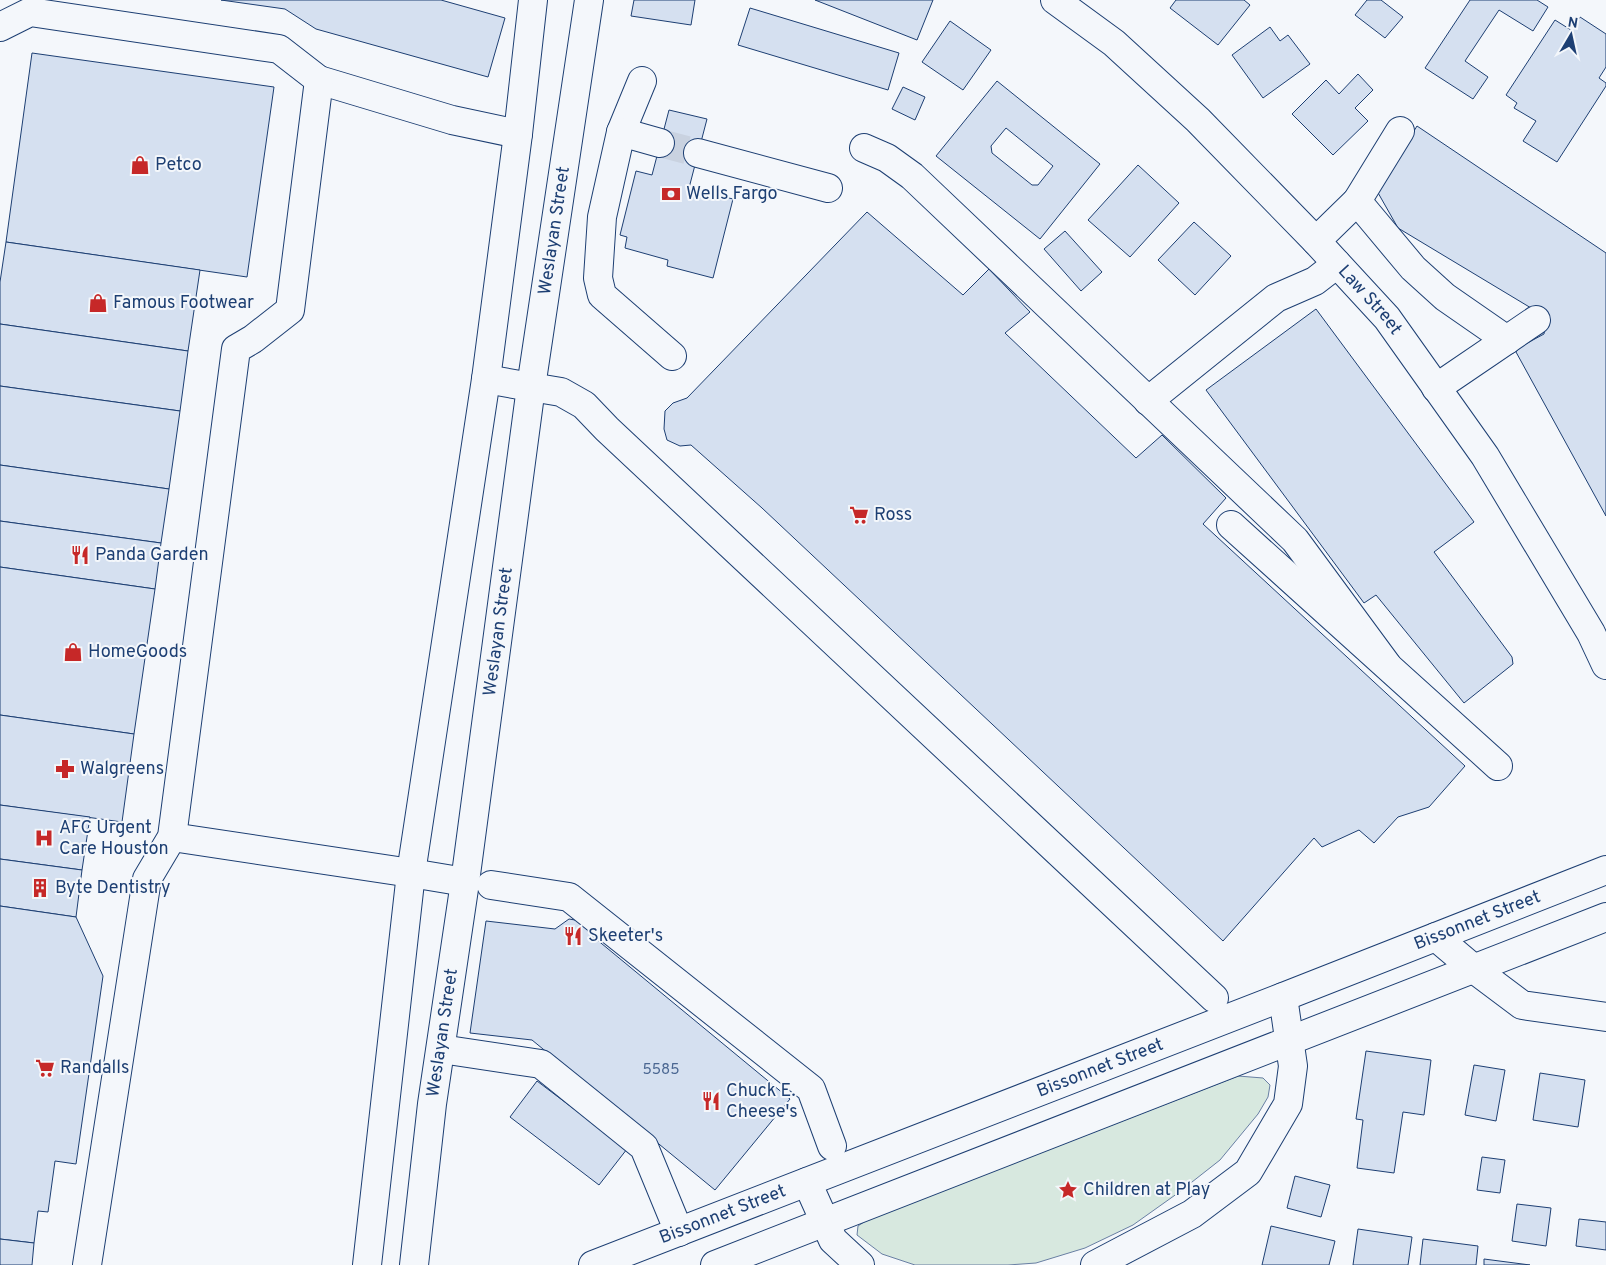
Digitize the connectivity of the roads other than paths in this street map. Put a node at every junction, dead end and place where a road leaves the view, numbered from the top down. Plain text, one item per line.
1 (533, 0) edge
2 (589, 0) edge
3 (1055, 0) edge
4 (0, 27) edge
5 (319, 80) junction
6 (642, 81) dead end
7 (1400, 131) dead end
8 (621, 132) junction
9 (518, 134) junction
10 (660, 143) tunnel mouth
11 (864, 148) dead end
12 (698, 152) tunnel mouth
13 (828, 188) dead end
14 (1357, 201) junction
15 (1316, 241) junction
16 (1337, 264) junction
17 (1536, 320) dead end
18 (1507, 340) junction
19 (672, 356) dead end
20 (486, 378) junction
21 (531, 387) junction
22 (1436, 388) junction
23 (1148, 401) junction
24 (1231, 525) dead end
25 (1598, 629) edge
26 (1387, 665) junction
27 (1606, 665) edge
28 (1498, 766) dead end
29 (172, 837) junction
30 (1606, 870) edge
31 (410, 873) junction
32 (478, 883) junction
33 (1606, 917) edge
34 (1436, 937) junction
35 (1474, 969) junction
36 (1214, 998) dead end
37 (1283, 998) junction
38 (1606, 1017) edge
39 (1290, 1041) junction
40 (441, 1049) junction
41 (832, 1146) dead end
42 (807, 1182) junction
43 (825, 1223) junction
44 (678, 1232) junction
45 (87, 1265) edge
46 (367, 1265) edge
47 (414, 1265) edge
48 (593, 1265) edge
49 (714, 1265) edge
50 (860, 1265) edge
51 (1095, 1265) edge

1 - 9 main road
2 - 21 main road, Weslayan Street
3 - 15 main road, Law Street
4 - 5 main road
5 - 9 main road
5 - 29 main road
6 - 8 main road
7 - 14 main road
8 - 10 main road
8 - 19 main road
9 - 20 main road
11 - 23 main road
12 - 13 main road
14 - 15 main road
14 - 18 main road
15 - 16 main road, Law Street
16 - 22 main road, Law Street
16 - 23 main road
17 - 18 main road
18 - 22 main road
20 - 21 main road
20 - 31 main road
21 - 32 main road, Weslayan Street
21 - 36 main road
22 - 25 main road, Law Street
23 - 26 main road
24 - 26 main road
25 - 27 main road, Law Street
26 - 28 main road
29 - 31 main road
29 - 45 main road
30 - 34 main road, Bissonnet Street
31 - 32 main road
31 - 46 main road
32 - 40 main road, Weslayan Street
32 - 41 main road
33 - 35 main road
34 - 35 main road
34 - 37 main road, Bissonnet Street
35 - 38 main road
35 - 39 main road
37 - 39 main road
37 - 42 main road, Bissonnet Street
39 - 43 main road
39 - 51 main road
40 - 44 main road
40 - 47 main road, Weslayan Street
42 - 43 main road
42 - 44 main road, Bissonnet Street
43 - 49 main road
43 - 50 main road
44 - 48 main road, Bissonnet Street

